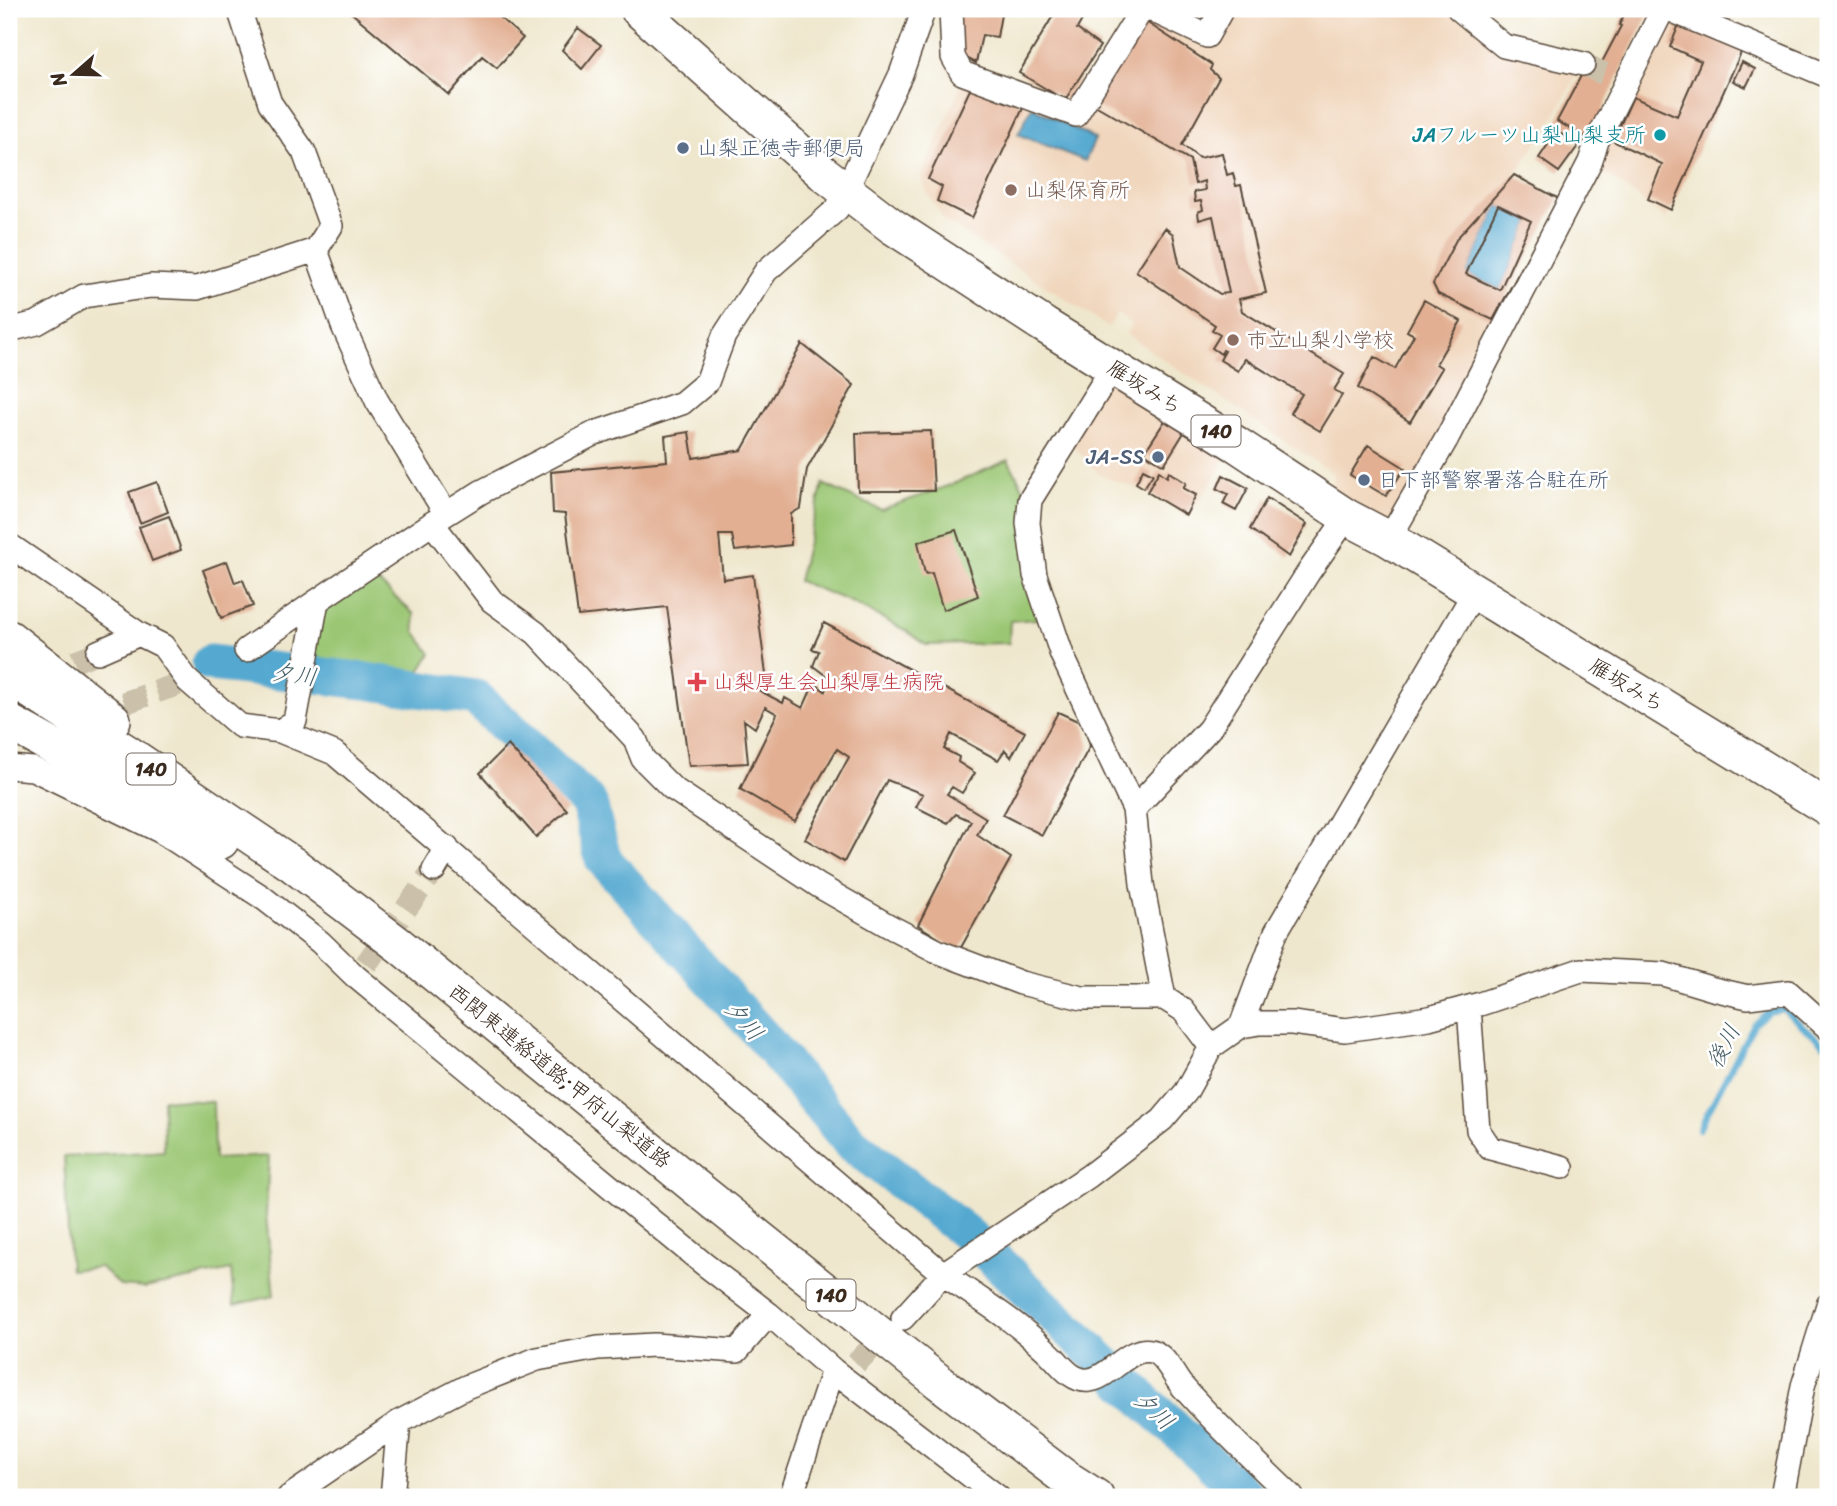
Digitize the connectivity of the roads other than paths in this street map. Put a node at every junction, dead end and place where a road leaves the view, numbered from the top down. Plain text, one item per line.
1 (239, 9) edge
2 (638, 9) edge
3 (924, 9) edge
4 (951, 9) edge
5 (1142, 9) edge
6 (1150, 9) edge
7 (1222, 9) edge
8 (1459, 9) edge
9 (1665, 9) edge
10 (1583, 64) tunnel mouth
11 (1828, 76) edge
12 (846, 190) junction
13 (316, 250) junction
14 (9, 330) edge
15 (1114, 367) junction
16 (1347, 517) junction
17 (439, 518) junction
18 (1389, 539) junction
19 (9, 545) edge
20 (1475, 591) junction
21 (317, 601) junction
22 (139, 634) junction
23 (9, 638) edge
24 (246, 650) dead end
25 (98, 652) tunnel mouth
26 (9, 677) edge
27 (9, 722) edge
28 (280, 731) junction
29 (9, 767) edge
30 (1828, 808) edge
31 (1134, 809) junction
32 (447, 848) junction
33 (292, 864) junction
34 (434, 870) tunnel mouth
35 (1164, 998) junction
36 (1469, 1007) junction
37 (1241, 1027) junction
38 (1828, 1028) edge
39 (1211, 1047) junction
40 (571, 1085) junction
41 (1562, 1167) dead end
42 (943, 1274) junction
43 (1828, 1305) edge
44 (769, 1314) junction
45 (903, 1318) tunnel mouth
46 (844, 1370) junction
47 (399, 1422) junction
48 (289, 1497) edge
49 (392, 1497) edge
50 (791, 1497) edge
51 (998, 1497) edge
52 (1096, 1497) edge
53 (1292, 1497) edge
54 (1782, 1497) edge

1 - 13 street
2 - 12 highway, 雁坂みち / 140
3 - 12 street
4 - 5 street
6 - 7 street
8 - 10 street
9 - 11 street
9 - 18 street
12 - 15 highway, 雁坂みち / 140
12 - 17 street
13 - 14 street
13 - 17 street
15 - 16 highway, 雁坂みち / 140
15 - 31 street
16 - 18 highway, 雁坂みち / 140
16 - 31 street
17 - 21 street
17 - 35 street
18 - 20 highway, 雁坂みち / 140
19 - 22 street
20 - 30 highway, 雁坂みち / 140
20 - 37 street
21 - 24 street
21 - 28 street
22 - 25 street
22 - 28 street
23 - 33 highway
26 - 33 highway, 西関東連絡道路;甲府山梨道路 / 140
27 - 40 highway
28 - 32 street
29 - 44 street
31 - 35 street
32 - 34 street
32 - 42 street
33 - 40 highway, 西関東連絡道路;甲府山梨道路 / 140
35 - 39 street
36 - 37 street
36 - 38 street
36 - 41 street
37 - 39 street
39 - 42 street
40 - 52 highway, 西関東連絡道路;甲府山梨道路 / 140
42 - 45 street
42 - 53 street
43 - 54 street
44 - 46 street
44 - 47 street
46 - 50 street
46 - 51 street
47 - 48 street
47 - 49 street

